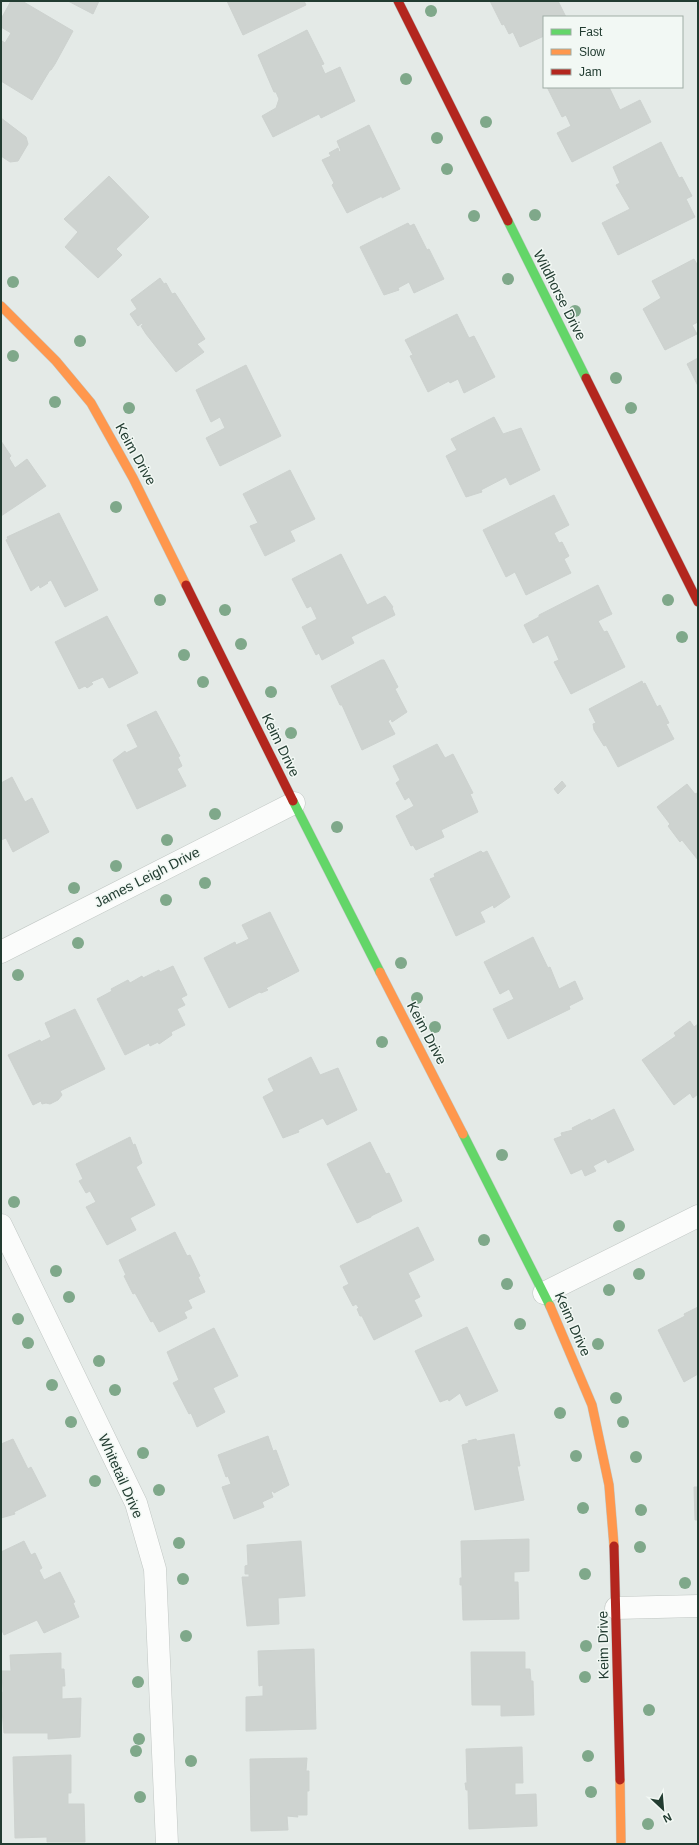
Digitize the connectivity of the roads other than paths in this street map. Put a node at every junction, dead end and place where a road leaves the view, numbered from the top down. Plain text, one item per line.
1 (398, 1) edge
2 (1, 306) edge
3 (698, 602) edge
4 (294, 803) junction
5 (1, 952) edge
6 (698, 1216) edge
7 (1, 1225) edge
8 (544, 1293) junction
9 (698, 1606) edge
10 (616, 1608) junction
11 (167, 1844) edge
12 (621, 1844) edge

1 - 3 street, Wildhorse Drive
2 - 4 street, Keim Drive
4 - 5 street, James Leigh Drive
4 - 8 street, Keim Drive
6 - 8 street
7 - 11 street, Whitetail Drive
8 - 10 street, Keim Drive
9 - 10 street
10 - 12 street, Keim Drive

